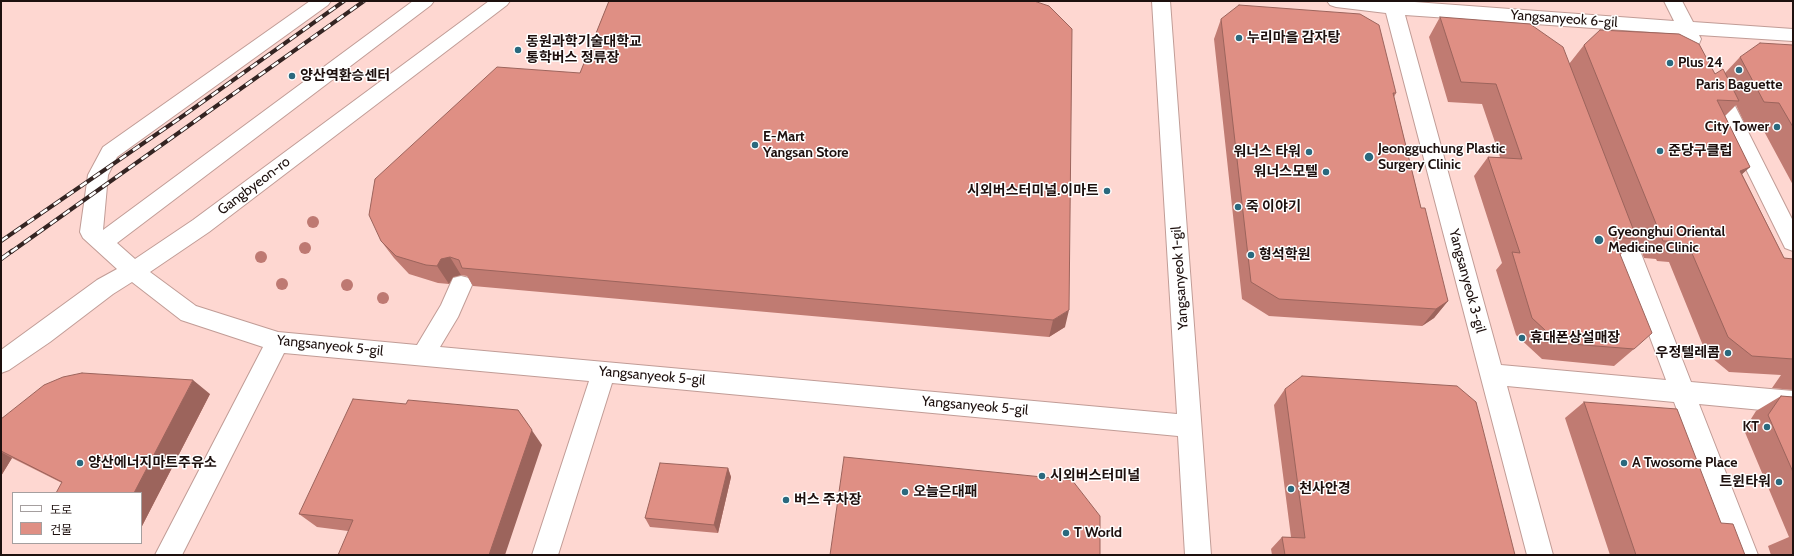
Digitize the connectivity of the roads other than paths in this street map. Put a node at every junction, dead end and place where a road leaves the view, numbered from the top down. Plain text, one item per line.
1 (322, 1) edge
2 (424, 1) edge
3 (501, 1) edge
4 (1161, 1) edge
5 (1336, 1) edge
6 (1673, 1) edge
7 (1393, 4) edge
8 (1686, 29) junction
9 (1793, 35) edge
10 (1610, 201) edge
11 (1793, 242) edge
12 (102, 243) junction
13 (133, 271) junction
14 (461, 285) edge
15 (278, 342) junction
16 (423, 355) junction
17 (1, 363) edge
18 (604, 372) junction
19 (1491, 374) junction
20 (1682, 392) junction
21 (1793, 402) edge
22 (1190, 426) junction
23 (168, 555) edge
24 (545, 555) edge
25 (1198, 555) edge
26 (1540, 555) edge
27 (1745, 555) edge

1 - 12 street, Yangsanyeok 5-gil
2 - 12 street
3 - 13 street, Gangbyeon-ro
4 - 22 street, Yangsanyeok 1-gil
5 - 7 street, Yangsanyeok 6-gil
6 - 8 street
7 - 8 street, Yangsanyeok 6-gil
7 - 19 street, Yangsanyeok 3-gil
8 - 9 street, Yangsanyeok 6-gil
8 - 11 street
10 - 20 street
12 - 13 street, Yangsanyeok 5-gil
13 - 15 street, Yangsanyeok 5-gil
13 - 17 street, Gangbyeon-ro
14 - 16 street
15 - 16 street, Yangsanyeok 5-gil
15 - 23 street
16 - 18 street, Yangsanyeok 5-gil
18 - 22 street, Yangsanyeok 5-gil
18 - 24 street
19 - 20 street
19 - 26 street, Yangsanyeok 3-gil
20 - 21 street
20 - 27 street
22 - 25 street, Yangsanyeok 1-gil

